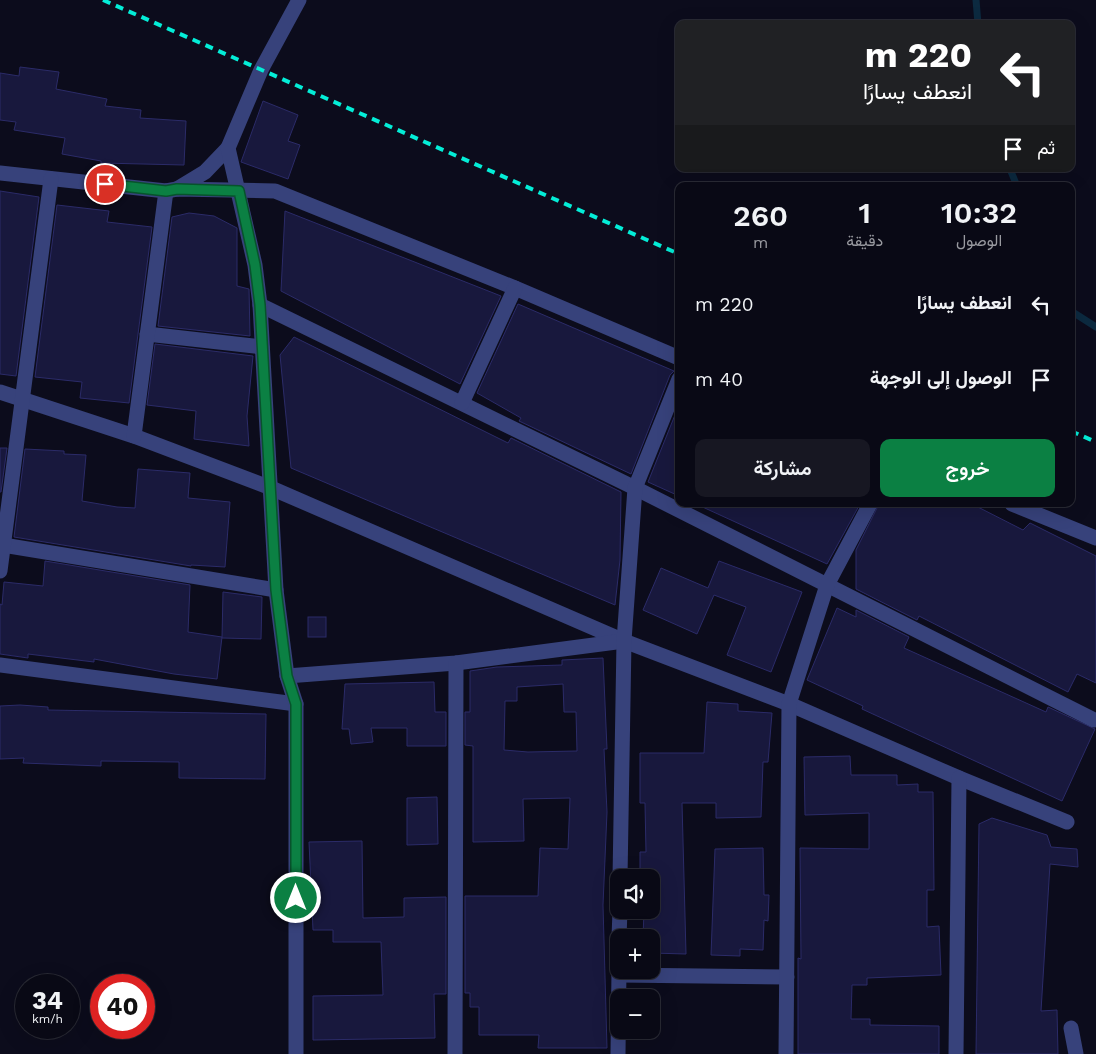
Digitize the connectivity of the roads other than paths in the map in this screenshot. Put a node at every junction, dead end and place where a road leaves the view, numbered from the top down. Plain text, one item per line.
1 (299, 0) edge
2 (228, 148) junction
3 (0, 173) edge
4 (51, 179) junction
5 (171, 190) junction
6 (239, 191) junction
7 (515, 288) junction
8 (260, 305) junction
9 (147, 334) junction
10 (262, 347) junction
11 (675, 356) edge
12 (675, 389) edge
13 (0, 392) edge
14 (22, 399) junction
15 (462, 403) junction
16 (134, 436) junction
17 (271, 488) junction
18 (635, 488) junction
19 (868, 507) edge
20 (1019, 507) edge
21 (1096, 538) edge
22 (3, 545) junction
23 (0, 571) edge
24 (827, 585) junction
25 (276, 590) junction
26 (624, 641) junction
27 (456, 663) junction
28 (0, 665) edge
29 (287, 676) junction
30 (296, 704) junction
31 (789, 704) junction
32 (1094, 720) dead end
33 (960, 778) junction
34 (1067, 822) dead end
35 (620, 869) edge
36 (660, 973) edge
37 (787, 977) junction
38 (619, 979) edge
39 (1070, 1028) dead end
40 (296, 1054) edge
41 (455, 1054) edge
42 (618, 1054) edge
43 (786, 1054) edge
44 (956, 1054) edge
45 (1076, 1054) edge

1 - 2 street
2 - 5 street
2 - 6 street
3 - 4 street
4 - 5 street
4 - 14 street
5 - 6 street
5 - 9 street
6 - 7 street
6 - 8 street
7 - 11 street
7 - 15 street
8 - 10 street
8 - 15 street
9 - 10 street
9 - 16 street
10 - 17 street
12 - 18 street
13 - 14 street
14 - 16 street
14 - 22 street
15 - 18 street
16 - 17 street
17 - 25 street
17 - 26 street
18 - 24 street
18 - 26 street
19 - 24 street
20 - 21 street
22 - 23 street
22 - 25 street
24 - 31 street
24 - 32 street
25 - 29 street
26 - 27 street
26 - 31 street
26 - 35 street
27 - 29 street
27 - 41 street
28 - 30 street
29 - 30 street
30 - 40 street
31 - 33 street
31 - 37 street
33 - 34 street
33 - 44 street
36 - 37 street
37 - 43 street
38 - 42 street
39 - 45 street

